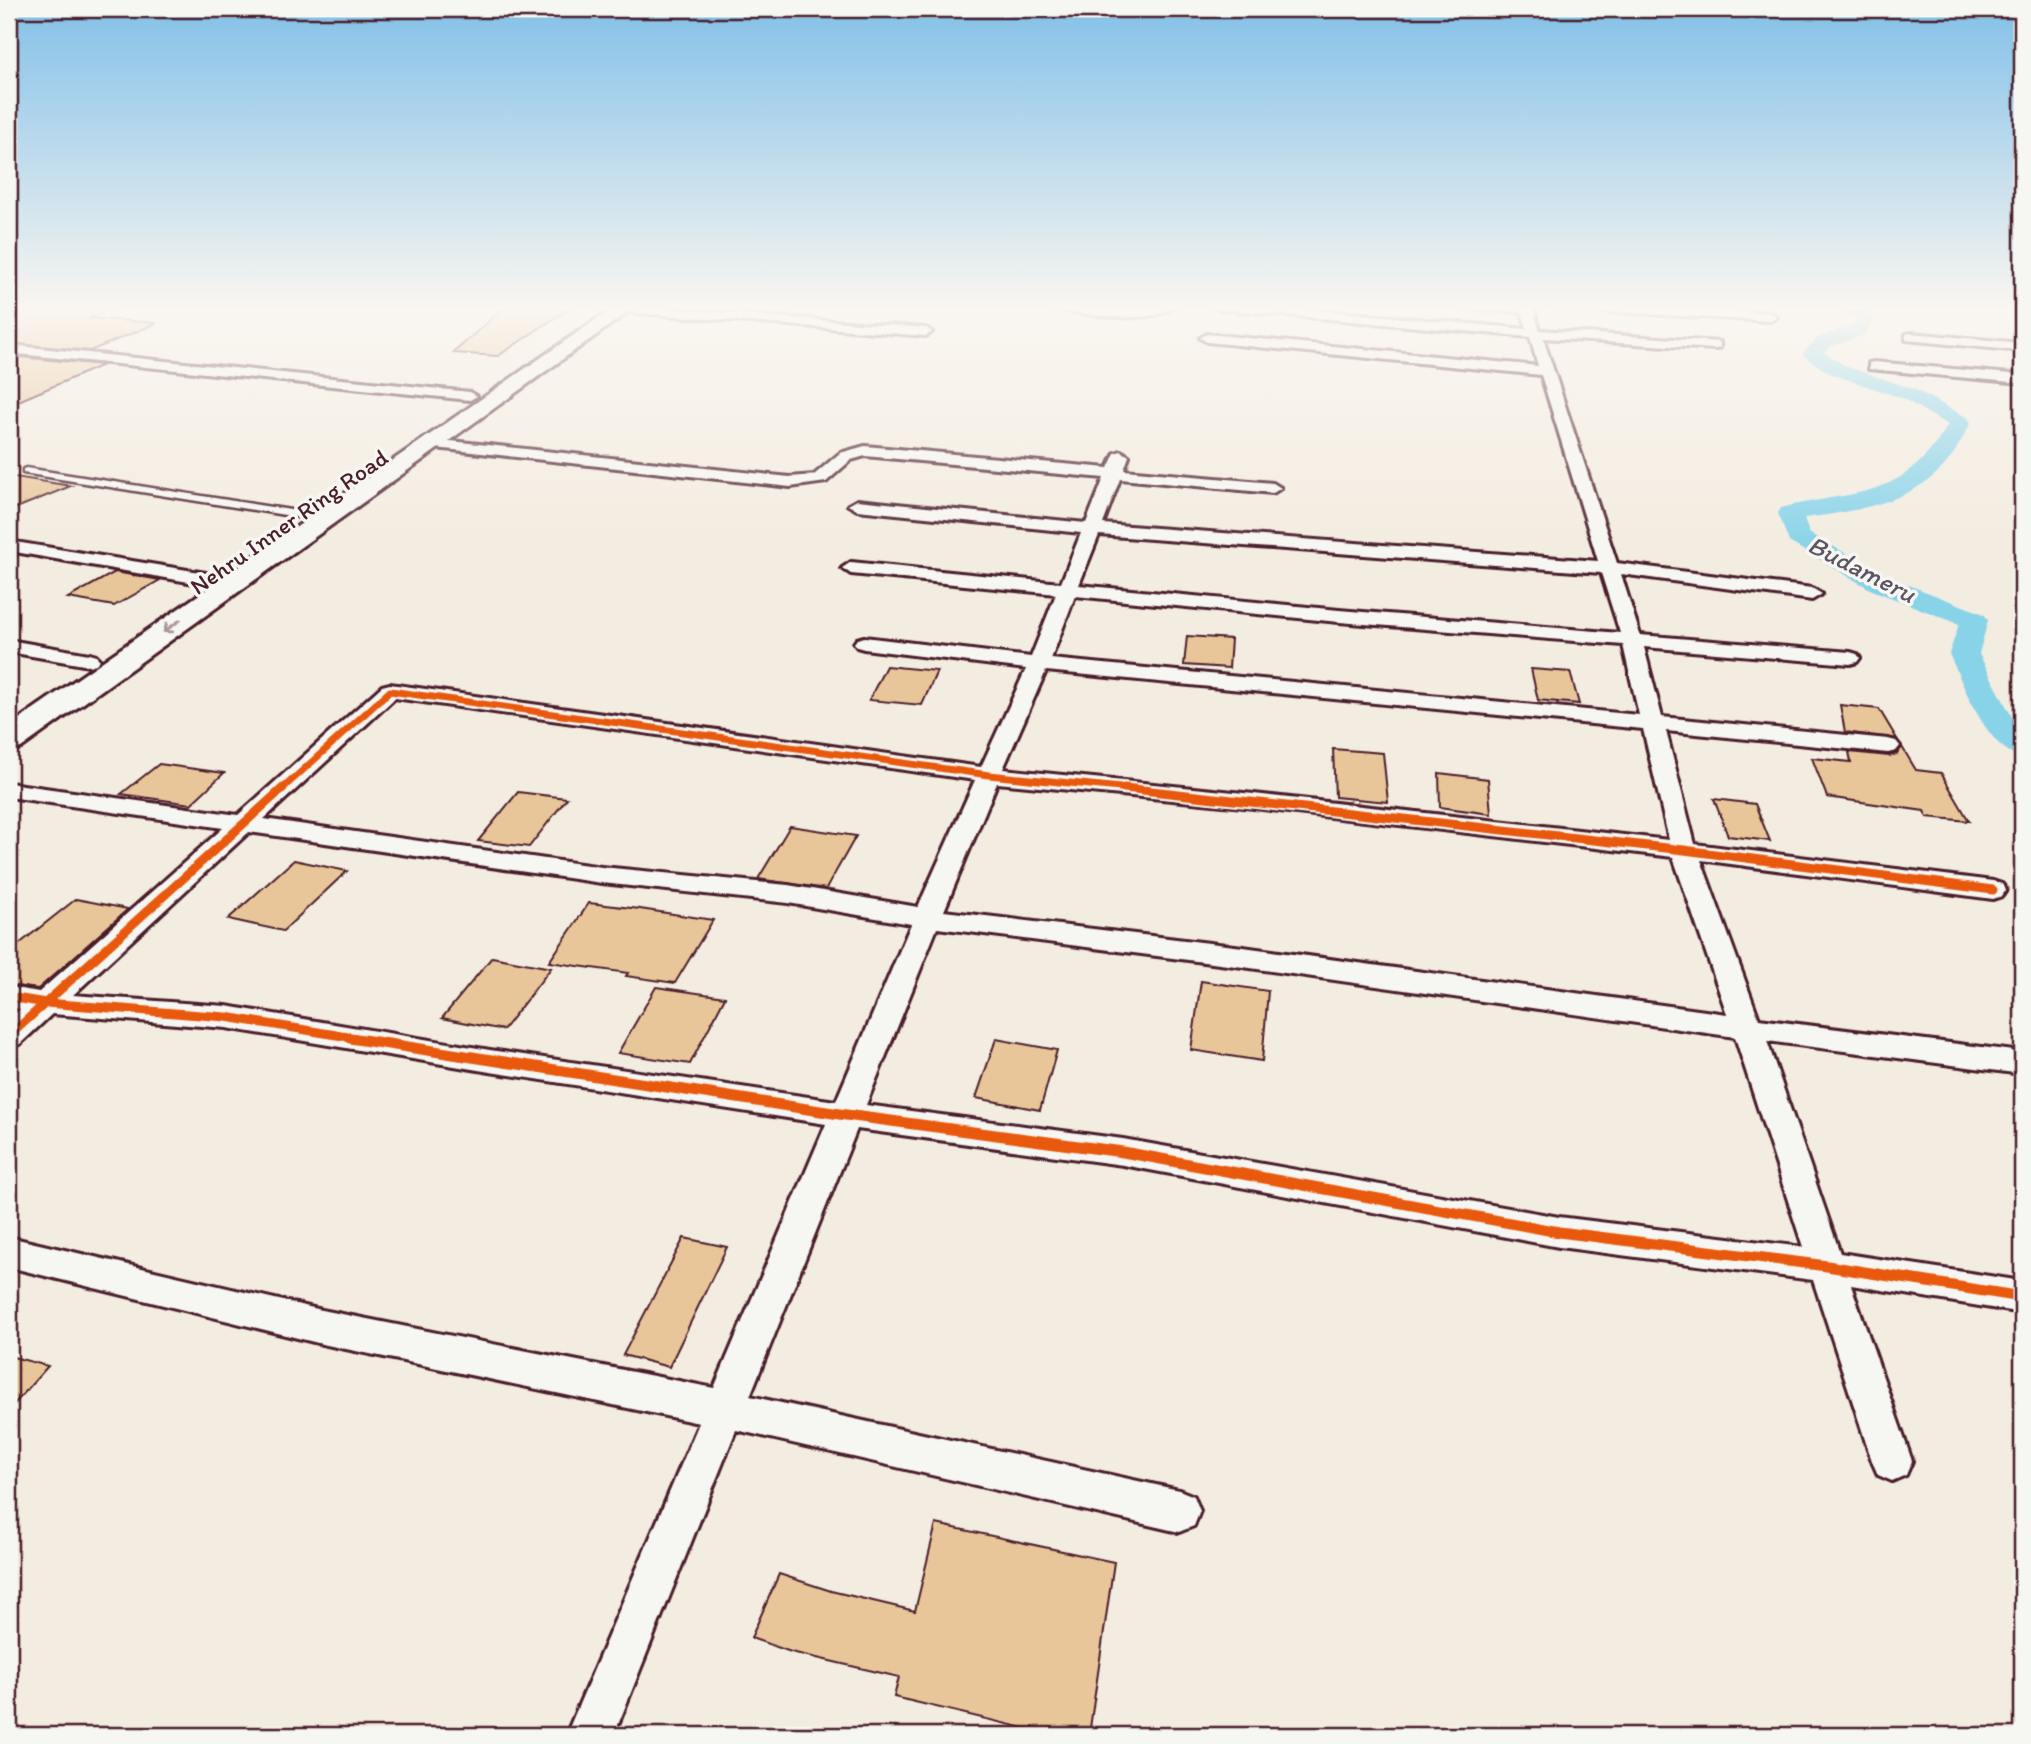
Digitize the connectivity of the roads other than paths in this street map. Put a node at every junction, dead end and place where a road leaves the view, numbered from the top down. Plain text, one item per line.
1 (376, 386) edge
2 (486, 386) edge
3 (510, 386) edge
4 (1551, 386) edge
5 (2008, 386) edge
6 (470, 396) junction
7 (2016, 397) dead end
8 (432, 444) junction
9 (1117, 465) junction
10 (26, 471) dead end
11 (1273, 488) dead end
12 (857, 505) dead end
13 (297, 514) junction
14 (1092, 529) junction
15 (9, 546) edge
16 (850, 568) dead end
17 (1609, 568) junction
18 (206, 579) junction
19 (1067, 591) junction
20 (1812, 594) dead end
21 (1632, 640) junction
22 (864, 643) dead end
23 (9, 646) edge
24 (1850, 658) dead end
25 (89, 660) junction
26 (1038, 664) junction
27 (9, 715) edge
28 (1653, 723) junction
29 (9, 741) edge
30 (1888, 746) dead end
31 (989, 775) junction
32 (9, 790) edge
33 (247, 822) junction
34 (1684, 850) junction
35 (1993, 890) dead end
36 (928, 918) junction
37 (9, 997) edge
38 (46, 1003) junction
39 (1747, 1028) junction
40 (9, 1036) edge
41 (2022, 1063) edge
42 (846, 1115) junction
43 (9, 1252) edge
44 (1827, 1266) junction
45 (2022, 1297) edge
46 (724, 1409) junction
47 (1892, 1461) dead end
48 (1179, 1511) dead end
49 (590, 1735) edge

1 - 6 street
2 - 6 main road, Nehru Inner Ring Road
3 - 8 main road
4 - 17 street
5 - 7 street
6 - 13 main road, Nehru Inner Ring Road
8 - 9 street
8 -> 29 main road
9 - 11 street
9 - 14 street
10 - 13 lane
12 - 14 street
13 - 18 main road, Nehru Inner Ring Road
14 - 17 street
14 - 19 street
15 - 18 street
16 - 19 street
17 - 20 street
17 - 21 street
18 - 25 main road, Nehru Inner Ring Road
19 - 21 street
19 - 26 street
21 - 24 street
21 - 28 street
22 - 26 street
23 - 25 street
25 - 27 main road, Nehru Inner Ring Road
26 - 28 street
26 - 31 street
28 - 30 street
28 - 34 street
31 - 33 street
31 - 34 street
31 - 36 street
32 - 33 street
33 - 36 street
33 - 38 street
34 - 35 street
34 - 39 street
36 - 39 street
36 - 42 street
37 - 38 street
38 - 40 street
38 - 42 street
39 - 41 street
39 - 44 street
42 - 44 street
42 - 46 street
43 - 46 street
44 - 45 street
44 - 47 street
46 - 48 street
46 - 49 street

